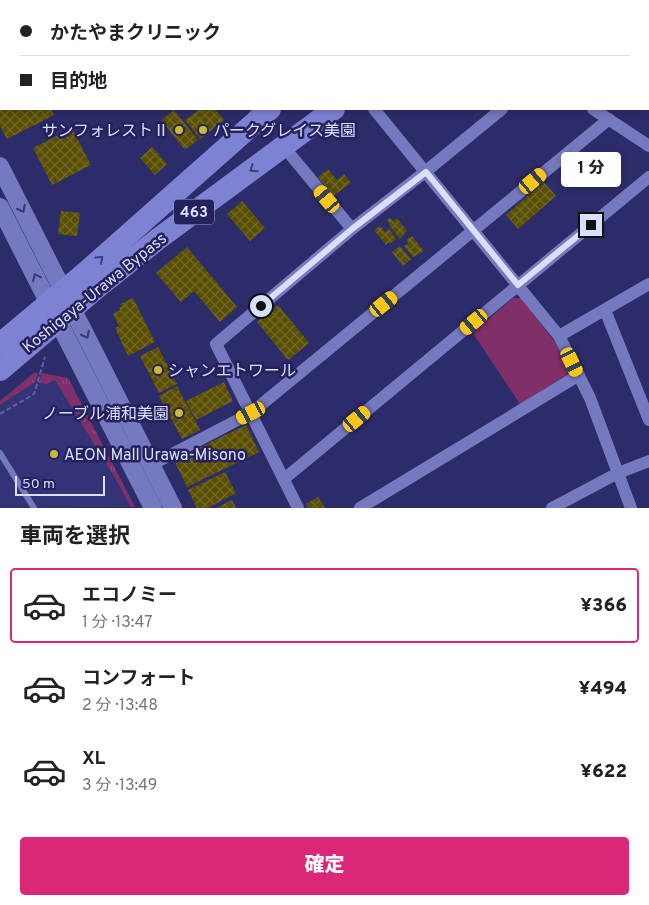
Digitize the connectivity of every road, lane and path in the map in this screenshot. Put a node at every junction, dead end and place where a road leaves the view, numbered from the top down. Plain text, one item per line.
1 (269, 110) edge
2 (333, 110) edge
3 (375, 110) edge
4 (501, 110) edge
5 (595, 110) edge
6 (609, 119) junction
7 (649, 146) edge
8 (284, 147) junction
9 (0, 166) edge
10 (426, 172) junction
11 (649, 176) edge
12 (0, 207) edge
13 (352, 229) junction
14 (473, 230) junction
15 (518, 285) junction
16 (648, 289) edge
17 (61, 306) junction
18 (605, 310) junction
19 (559, 336) junction
20 (0, 344) edge
21 (45, 357) dead end
22 (0, 370) edge
23 (578, 375) junction
24 (251, 413) junction
25 (0, 414) edge
26 (649, 420) edge
27 (0, 453) edge
28 (649, 461) edge
29 (151, 465) junction
30 (618, 473) junction
31 (284, 479) junction
32 (34, 508) edge
33 (153, 508) edge
34 (173, 508) edge
35 (298, 508) edge
36 (360, 508) edge
37 (552, 508) edge
38 (631, 508) edge

17 -> 1 highway, Koshigaya-Urawa Bypass / 463
2 - 8 highway, Koshigaya-Urawa Bypass / 463
3 - 10 street
4 - 10 street
5 - 6 street
6 - 7 street
6 - 14 street
8 - 13 street
8 -> 17 highway, Koshigaya-Urawa Bypass / 463
9 -> 17 street
10 - 13 street
10 - 14 street
11 - 15 street
17 -> 12 street
13 - 24 street
14 - 15 street
14 - 24 street
15 - 19 street
15 - 31 street
16 - 18 street
17 - 20 highway, Koshigaya-Urawa Bypass / 463
17 - 22 highway, Koshigaya-Urawa Bypass / 463
17 -> 29 street
17 - 33 street
18 - 19 street
18 - 26 street
19 - 23 street
21 - 25 path
23 - 30 street
23 - 36 street
24 - 29 street
24 - 31 street
27 - 32 lane
28 - 30 street
29 - 34 street
30 - 37 street
30 - 38 street
31 - 35 street

